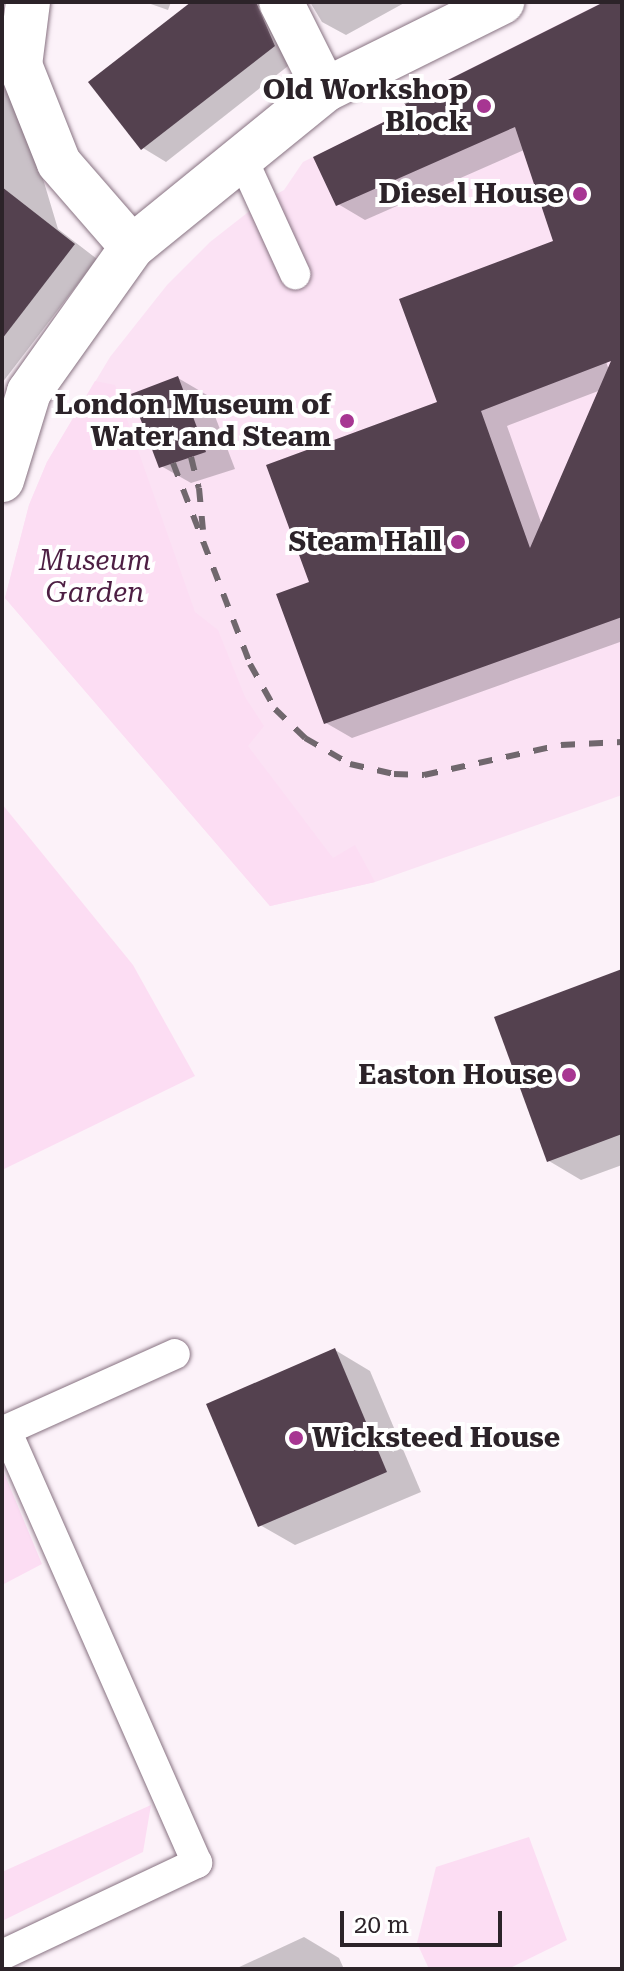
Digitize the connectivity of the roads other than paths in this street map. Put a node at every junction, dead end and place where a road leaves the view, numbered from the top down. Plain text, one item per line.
1 (28, 2) edge
2 (281, 2) edge
3 (502, 2) edge
4 (325, 90) junction
5 (242, 158) junction
6 (132, 247) junction
7 (295, 274) dead end
8 (2, 480) edge
9 (175, 1354) dead end
10 (2, 1955) edge

1 - 6 street
2 - 4 street
3 - 4 street
4 - 5 street
5 - 6 street
5 - 7 lane
6 - 8 street
9 - 10 lane

